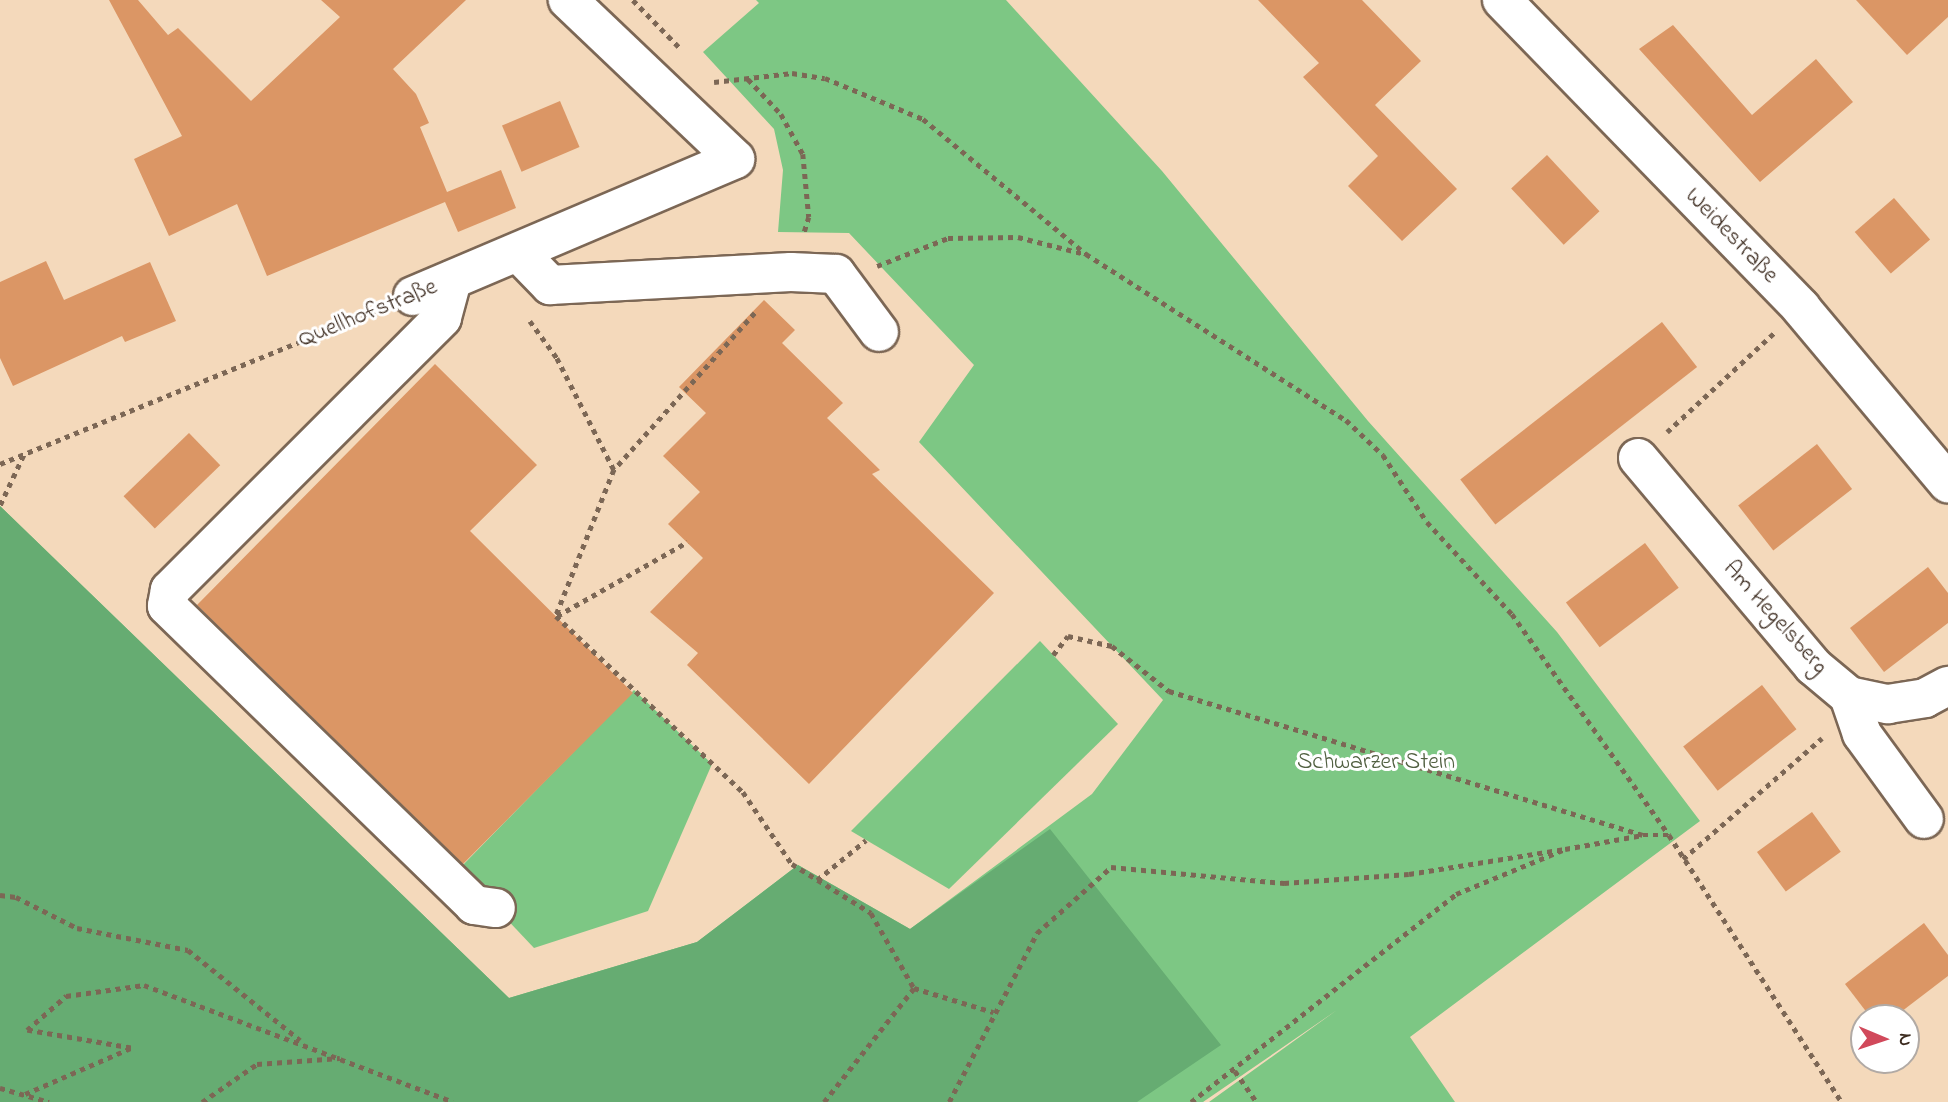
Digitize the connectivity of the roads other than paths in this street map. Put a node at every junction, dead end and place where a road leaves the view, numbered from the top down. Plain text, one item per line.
1 (568, 0) edge
2 (1502, 0) edge
3 (519, 253) junction
4 (452, 280) junction
5 (413, 296) road end
6 (879, 332) dead end
7 (1638, 458) road end
8 (1948, 483) edge
9 (1948, 686) edge
10 (1849, 696) junction
11 (1924, 818) dead end
12 (496, 908) dead end

1 - 3 street, Quellhofstraße
2 - 8 street, Weidestraße
3 - 4 street, Quellhofstraße
3 - 6 street
4 - 5 street, Quellhofstraße
4 - 12 street
7 - 10 street, Am Hegelsberg
9 - 10 street, Am Hegelsberg
10 - 11 street

